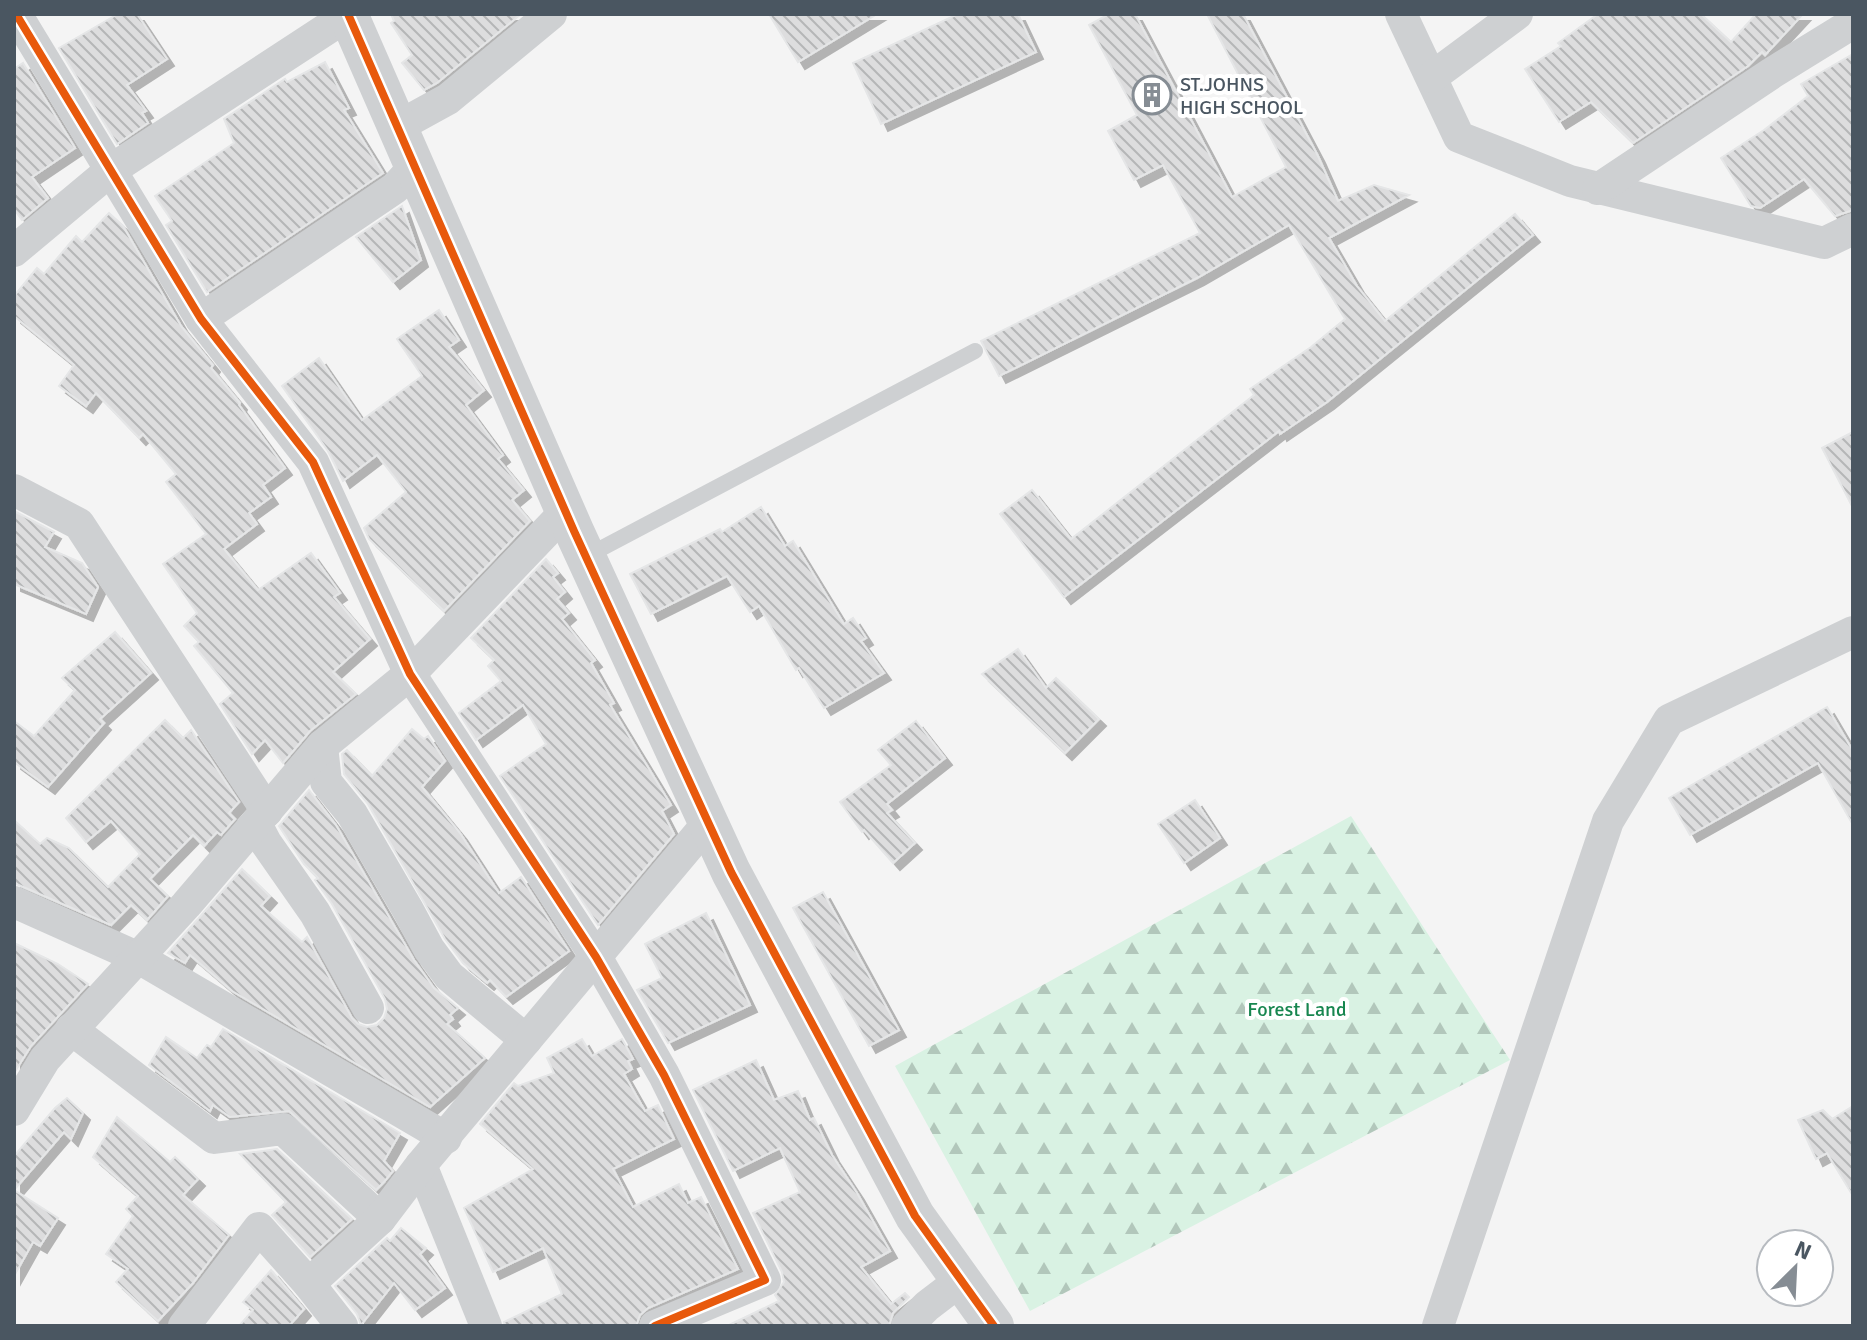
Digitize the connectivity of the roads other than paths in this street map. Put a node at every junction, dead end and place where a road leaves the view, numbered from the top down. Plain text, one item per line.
1 (16, 14) edge
2 (348, 14) edge
3 (551, 14) edge
4 (1401, 14) edge
5 (1517, 14) edge
6 (1853, 23) edge
7 (1432, 77) junction
8 (397, 127) junction
9 (415, 166) junction
10 (111, 170) junction
11 (1598, 189) junction
12 (1853, 229) edge
13 (14, 251) edge
14 (201, 319) junction
15 (975, 351) dead end
16 (14, 490) edge
17 (566, 511) junction
18 (586, 557) junction
19 (1853, 632) edge
20 (410, 674) junction
21 (322, 746) junction
22 (261, 817) junction
23 (708, 823) junction
24 (14, 902) edge
25 (137, 957) junction
26 (596, 957) junction
27 (368, 1008) dead end
28 (71, 1029) junction
29 (526, 1040) junction
30 (14, 1110) edge
31 (446, 1138) junction
32 (421, 1165) junction
33 (380, 1219) junction
34 (961, 1280) junction
35 (309, 1284) junction
36 (184, 1326) edge
37 (342, 1326) edge
38 (486, 1326) edge
39 (655, 1326) edge
40 (907, 1326) edge
41 (994, 1326) edge
42 (1438, 1326) edge

1 - 10 street
2 - 8 street
2 - 10 street
3 - 8 street
4 - 7 street
5 - 7 street
6 - 11 street
7 - 11 street
8 - 9 street
9 - 14 street
9 - 17 street
10 - 13 street
10 - 14 street
11 - 12 street
14 - 20 street
15 - 18 lane
16 - 22 street
17 - 18 street
17 - 20 street
18 - 23 street
19 - 42 street
20 - 21 street
20 - 26 street
21 - 22 street
21 - 29 street
22 - 25 street
22 - 27 street
23 - 26 street
23 - 34 street
24 - 25 street
25 - 28 street
25 - 31 street
26 - 29 street
26 - 39 street
28 - 30 street
28 - 33 street
29 - 31 street
31 - 32 street
32 - 33 street
32 - 38 street
33 - 35 street
34 - 40 street
34 - 41 street
35 - 36 street
35 - 37 street

